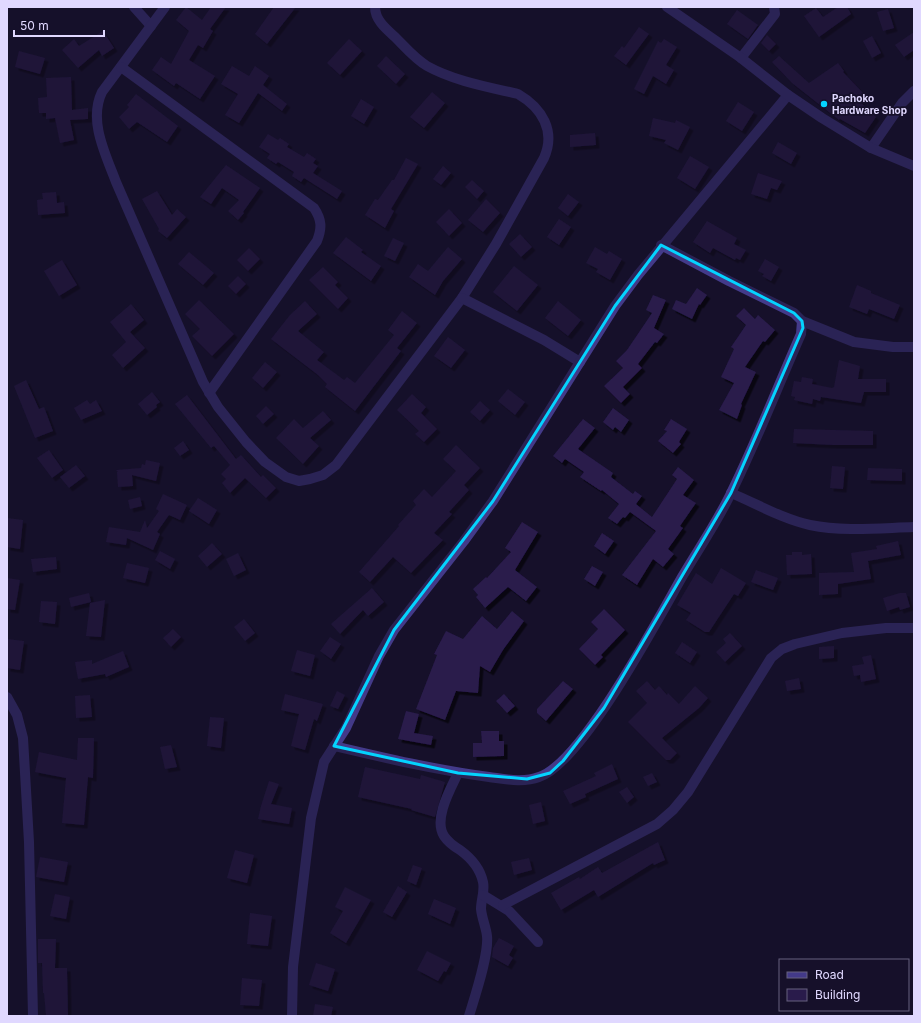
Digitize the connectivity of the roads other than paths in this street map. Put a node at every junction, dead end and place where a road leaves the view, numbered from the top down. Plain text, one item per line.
1 (134, 7) edge
2 (165, 7) edge
3 (376, 7) edge
4 (667, 7) edge
5 (774, 7) edge
6 (151, 26) junction
7 (741, 58) junction
8 (121, 67) junction
9 (914, 91) edge
10 (788, 95) junction
11 (871, 148) junction
12 (914, 166) edge
13 (661, 245) junction
14 (462, 298) junction
15 (802, 321) junction
16 (914, 347) edge
17 (580, 362) junction
18 (209, 393) junction
19 (731, 493) junction
20 (914, 527) edge
21 (914, 628) edge
22 (7, 697) edge
23 (334, 746) junction
24 (458, 773) junction
25 (483, 895) junction
26 (503, 905) junction
27 (538, 942) dead end
28 (33, 1016) edge
29 (292, 1016) edge
30 (469, 1016) edge

1 - 6 street
2 - 6 street
3 - 14 street
4 - 7 street
5 - 7 street
6 - 8 street
7 - 10 street
8 - 18 street
8 - 18 street
9 - 11 street
10 - 11 street
10 - 13 street
11 - 12 street
13 - 15 street
13 - 17 street
14 - 17 street
14 - 18 street
15 - 16 street
15 - 19 street
17 - 23 street
19 - 20 street
19 - 24 street
21 - 26 street
22 - 28 street
23 - 24 street
23 - 29 street
24 - 25 street
25 - 26 street
25 - 30 street
26 - 27 street

